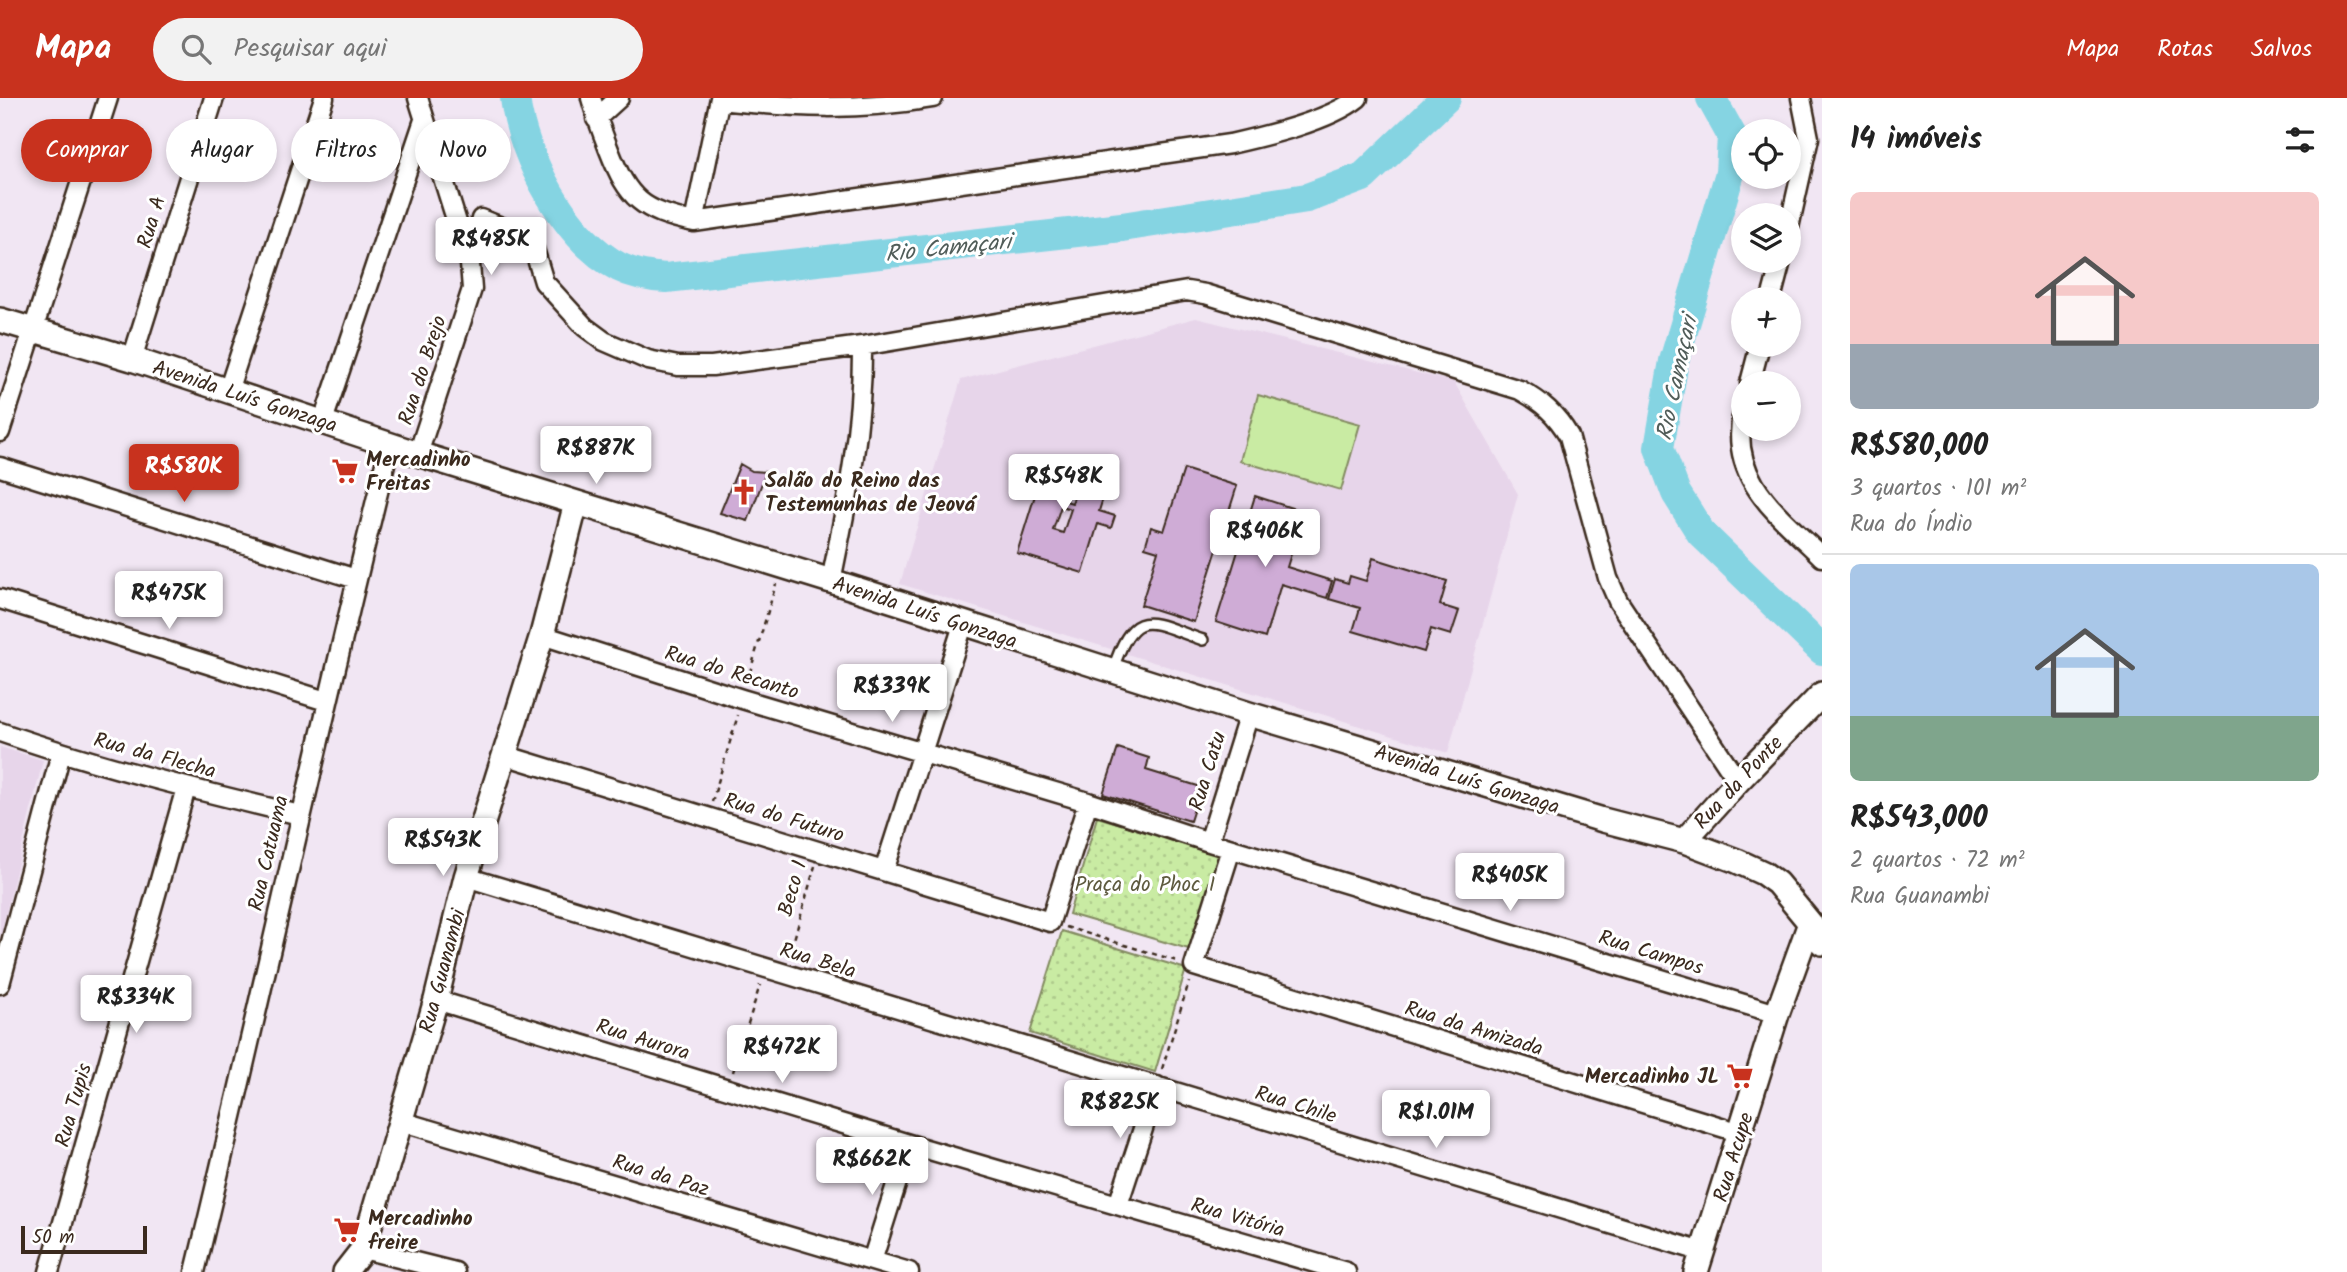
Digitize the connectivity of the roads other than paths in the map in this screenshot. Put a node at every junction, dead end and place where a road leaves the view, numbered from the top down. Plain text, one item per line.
1 (108, 98) edge
2 (214, 98) edge
3 (324, 98) edge
4 (418, 98) edge
5 (591, 98) edge
6 (619, 98) edge
7 (933, 98) edge
8 (1801, 98) edge
9 (720, 99) edge
10 (1350, 101) edge
11 (807, 103) edge
12 (596, 118) junction
13 (424, 119) edge
14 (1815, 140) edge
15 (415, 147) edge
16 (444, 182) edge
17 (1797, 203) edge
18 (481, 219) dead end
19 (694, 222) junction
20 (0, 320) edge
21 (33, 330) junction
22 (862, 346) junction
23 (132, 359) junction
24 (228, 391) junction
25 (323, 421) junction
26 (0, 432) edge
27 (1740, 441) edge
28 (390, 444) junction
29 (418, 454) junction
30 (0, 467) edge
31 (576, 503) junction
32 (1822, 557) edge
33 (356, 579) junction
34 (831, 581) junction
35 (0, 599) edge
36 (963, 625) junction
37 (542, 635) junction
38 (1203, 640) dead end
39 (1112, 671) junction
40 (1820, 697) edge
41 (326, 701) junction
42 (1249, 714) junction
43 (0, 732) edge
44 (61, 753) junction
45 (920, 753) junction
46 (504, 755) junction
47 (1738, 781) junction
48 (186, 788) junction
49 (1088, 802) junction
50 (300, 816) junction
51 (1684, 841) junction
52 (1209, 842) junction
53 (1231, 849) junction
54 (884, 871) junction
55 (466, 877) junction
56 (1810, 923) junction
57 (1822, 943) edge
58 (0, 984) edge
59 (436, 1000) junction
60 (1777, 1014) junction
61 (1157, 1086) junction
62 (400, 1121) junction
63 (1741, 1133) junction
64 (909, 1144) junction
65 (1118, 1205) junction
66 (363, 1249) junction
67 (872, 1261) junction
68 (1699, 1262) edge
69 (49, 1272) edge
70 (195, 1272) edge
71 (345, 1272) edge
72 (454, 1272) edge
73 (909, 1272) edge
74 (1346, 1272) edge

1 - 21 street
2 - 23 street, Rua A
3 - 24 street
4 - 13 street, Rua do Brejo
5 - 12 street
6 - 12 street
7 - 11 street
8 - 14 street
9 - 11 street
9 - 19 street
10 - 19 street
12 - 19 street
14 - 17 street
15 - 25 street
16 - 29 street, Rua do Brejo
18 - 22 street
20 - 21 street, Avenida Luís Gonzaga
21 - 23 street, Avenida Luís Gonzaga
21 - 26 street
22 - 34 street
22 - 47 street
23 - 24 street, Avenida Luís Gonzaga
24 - 25 street, Avenida Luís Gonzaga
25 - 28 street, Avenida Luís Gonzaga
27 - 32 street
28 - 29 street, Avenida Luís Gonzaga
28 - 33 street, Rua Catuama
29 - 31 street, Avenida Luís Gonzaga
30 - 33 street
31 - 34 street, Avenida Luís Gonzaga
31 - 37 street, Rua Guanambi
33 - 41 street, Rua Catuama
34 - 36 street, Avenida Luís Gonzaga
35 - 41 street
36 - 39 street, Avenida Luís Gonzaga
36 - 45 street
37 - 45 street, Rua do Recanto
37 - 46 street, Rua Guanambi
38 - 39 lane
39 - 42 street, Avenida Luís Gonzaga
40 - 47 street, Rua da Ponte
41 - 50 street, Rua Catuama
42 - 51 street, Avenida Luís Gonzaga
42 - 52 street, Rua Catu
43 - 44 street, Rua da Flecha
44 - 48 street, Rua da Flecha
44 - 58 street
45 - 49 street, Rua do Recanto
45 - 54 street
46 - 54 street, Rua do Futuro
46 - 55 street, Rua Guanambi
47 - 51 street, Rua da Ponte
48 - 50 street, Rua da Flecha
48 - 69 street, Rua Tupis
49 - 52 street, Rua do Recanto
49 - 54 street, Rua do Futuro
50 - 70 street, Rua Catuama
51 - 56 street, Avenida Luís Gonzaga
52 - 53 street, Rua do Recanto
53 - 60 street, Rua Campos
53 - 63 street, Rua da Amizada
55 - 59 street, Rua Guanambi
55 - 61 street, Rua Bela
56 - 57 street, Avenida Luís Gonzaga
56 - 60 street, Rua Acupe
59 - 62 street, Rua Guanambi
59 - 64 street, Rua Aurora
60 - 63 street, Rua Acupe
61 - 65 street
61 - 68 street, Rua Chile
62 - 66 street, Rua Guanambi
62 - 67 street, Rua da Paz
63 - 68 street, Rua Acupe
64 - 65 street, Rua Aurora
64 - 67 street
65 - 74 street, Rua Vitória
66 - 71 street, Rua Guanambi
66 - 72 street
67 - 73 street, Rua da Paz

